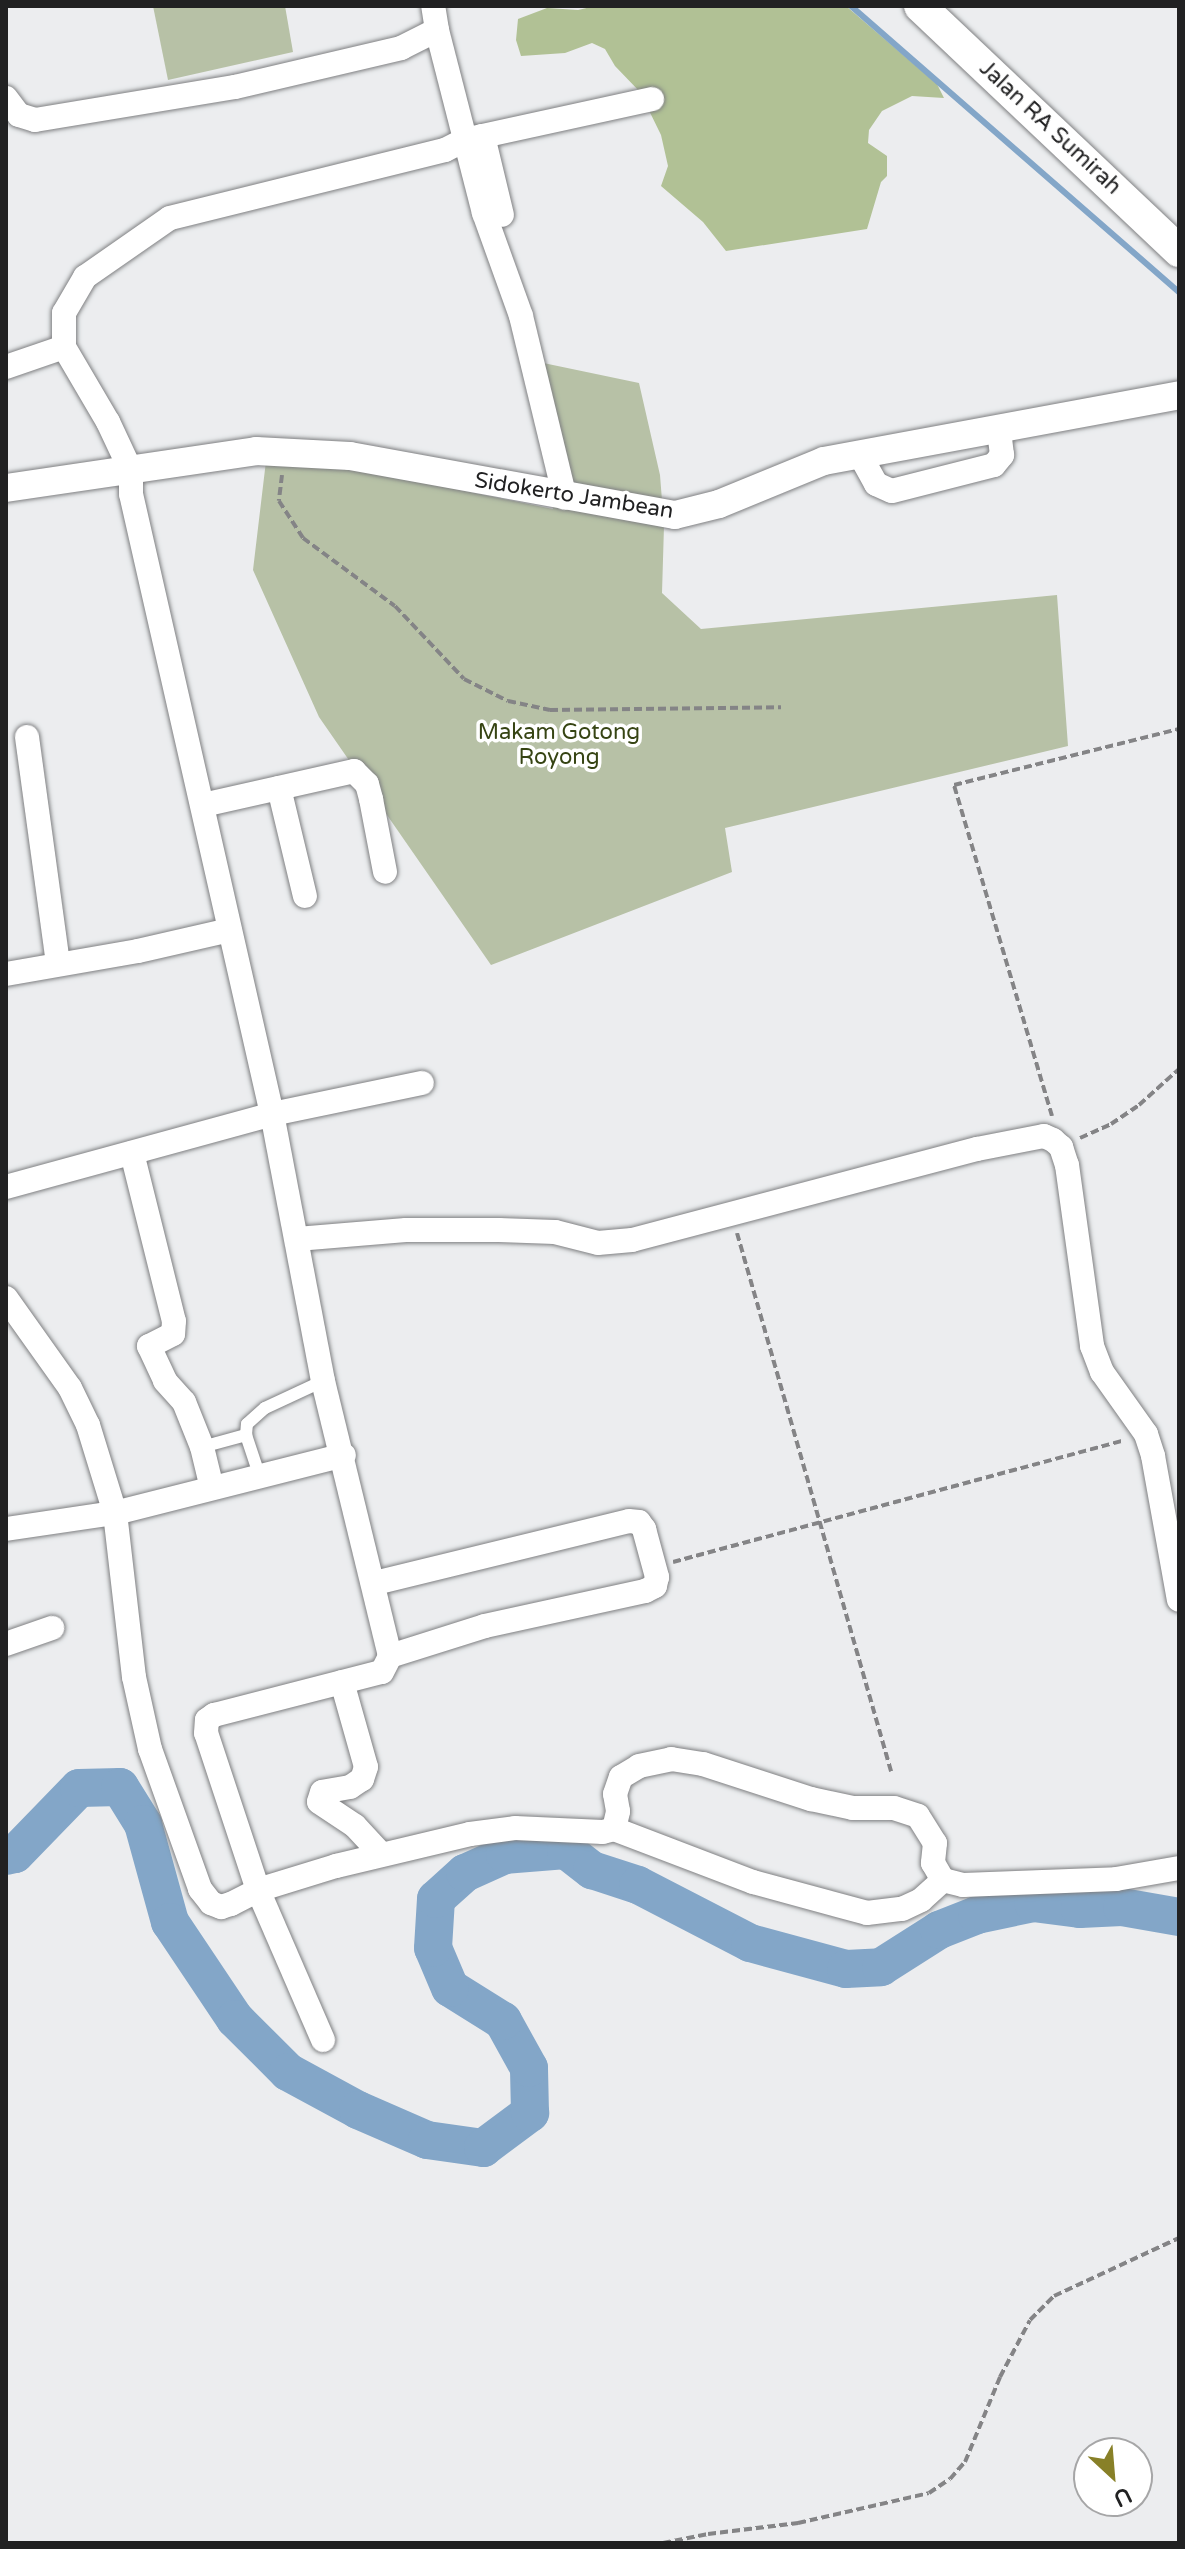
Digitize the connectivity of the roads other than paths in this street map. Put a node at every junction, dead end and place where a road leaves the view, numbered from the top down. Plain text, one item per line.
1 (920, 6) edge
2 (435, 18) edge
3 (652, 99) dead end
4 (10, 111) edge
5 (474, 138) junction
6 (1179, 251) edge
7 (64, 347) junction
8 (6, 367) edge
9 (1179, 395) edge
10 (999, 429) junction
11 (860, 455) junction
12 (131, 471) junction
13 (6, 488) edge
14 (565, 498) junction
15 (27, 737) dead end
16 (279, 788) junction
17 (203, 805) junction
18 (385, 872) dead end
19 (305, 896) dead end
20 (230, 930) junction
21 (58, 964) junction
22 (6, 974) edge
23 (422, 1083) dead end
24 (272, 1114) junction
25 (132, 1153) junction
26 (6, 1187) edge
27 (297, 1239) junction
28 (6, 1298) edge
29 (323, 1381) junction
30 (246, 1435) junction
31 (202, 1447) junction
32 (344, 1455) junction
33 (261, 1478) junction
34 (212, 1488) junction
35 (115, 1513) junction
36 (6, 1529) edge
37 (375, 1583) junction
38 (1179, 1600) edge
39 (52, 1628) dead end
40 (6, 1644) edge
41 (390, 1656) junction
42 (342, 1682) junction
43 (614, 1829) junction
44 (380, 1853) junction
45 (1179, 1868) edge
46 (943, 1880) junction
47 (258, 1890) junction
48 (323, 2040) dead end

1 - 6 main road, Jalan RA Sumirah
2 - 4 street
2 - 5 street
3 - 5 street
5 - 7 street
5 - 14 street
7 - 8 street
7 - 12 street
9 - 10 street, Sidokerto Jambean
10 - 11 street, Sidokerto Jambean
10 - 11 street
11 - 14 street, Sidokerto Jambean
12 - 13 street, Sidokerto Jambean
12 - 14 street, Sidokerto Jambean
12 - 17 street
15 - 21 street
16 - 17 street
16 - 18 street
16 - 19 street
17 - 20 street
20 - 21 street
20 - 24 street
21 - 22 street
23 - 24 street
24 - 25 street
24 - 27 street
25 - 26 street
25 - 31 street
27 - 29 street
27 - 38 street
28 - 35 street
29 - 30 lane
29 - 32 street
30 - 31 lane
30 - 33 lane
31 - 34 street
32 - 33 street
32 - 37 street
33 - 34 street
34 - 35 street
35 - 36 street
35 - 47 street
37 - 41 street
37 - 41 street
39 - 40 street
41 - 42 street
42 - 44 street
42 - 47 street
43 - 44 street
43 - 46 street
43 - 46 street
44 - 47 street
45 - 46 street
47 - 48 street

